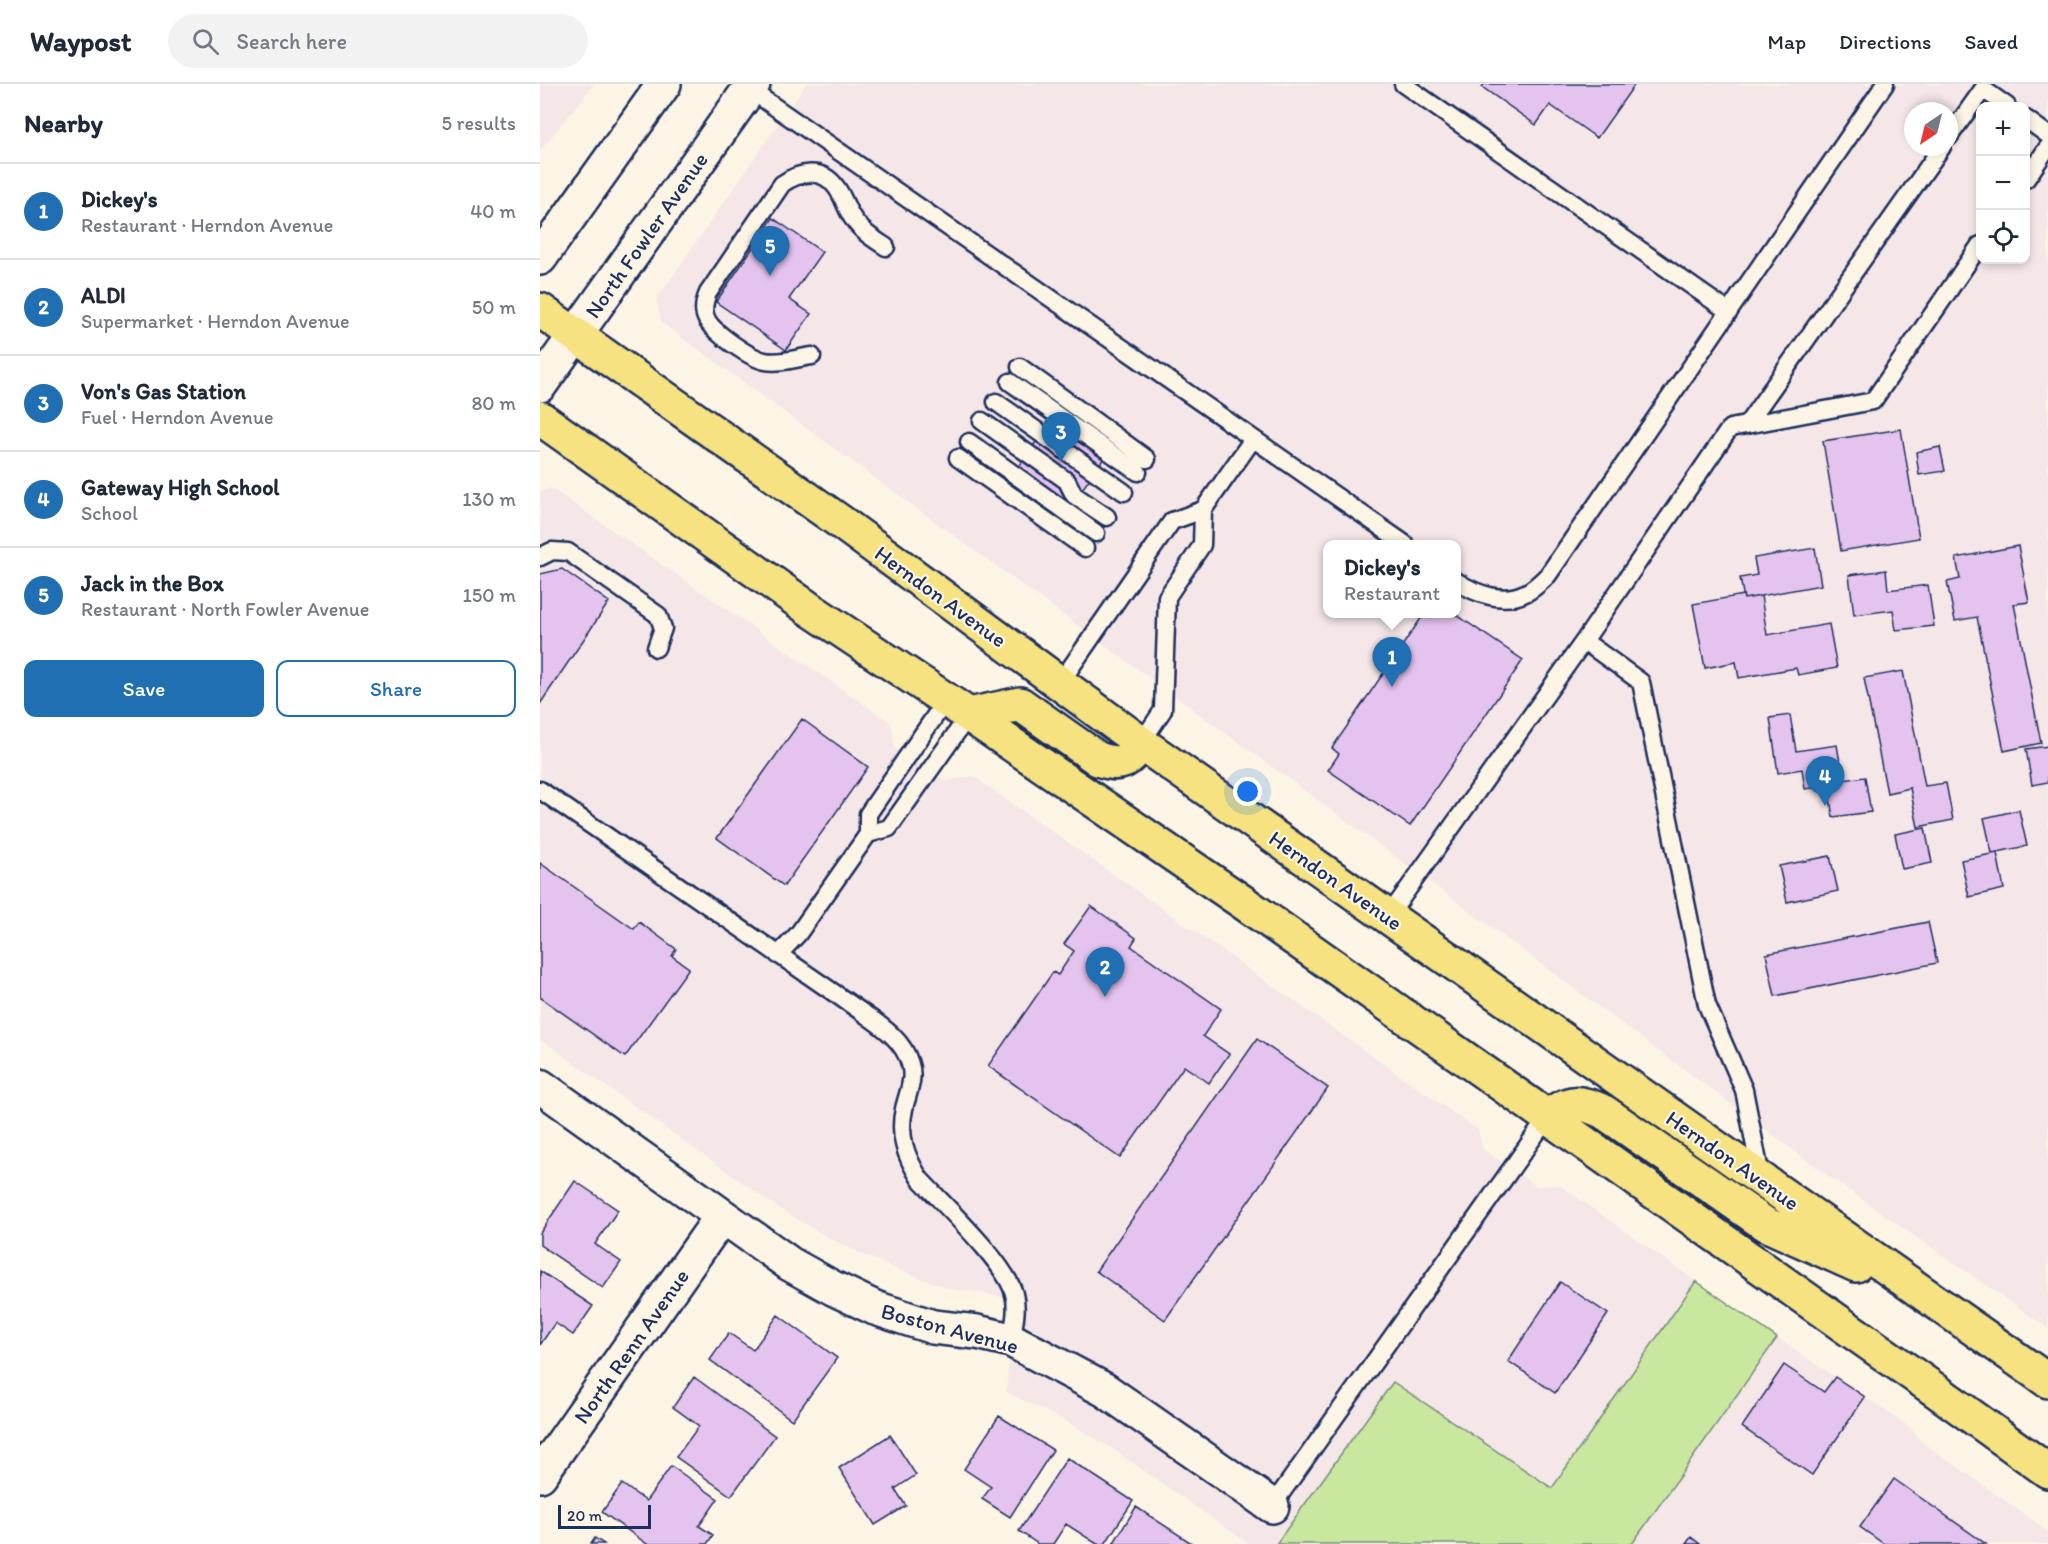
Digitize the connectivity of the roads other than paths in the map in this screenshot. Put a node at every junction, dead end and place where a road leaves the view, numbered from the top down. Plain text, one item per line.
1 (664, 84) edge
2 (1402, 84) edge
3 (1886, 84) edge
4 (751, 87) edge
5 (2001, 102) edge
6 (2030, 122) edge
7 (1958, 124) edge
8 (2048, 135) edge
9 (2048, 147) edge
10 (1936, 156) edge
11 (2030, 173) edge
12 (886, 247) dead end
13 (1976, 251) edge
14 (540, 258) edge
15 (540, 310) edge
16 (1730, 312) junction
17 (576, 334) junction
18 (812, 356) dead end
19 (1020, 367) dead end
20 (1010, 382) dead end
21 (540, 386) edge
22 (996, 402) dead end
23 (540, 418) edge
24 (982, 422) dead end
25 (1748, 424) junction
26 (1252, 439) junction
27 (969, 442) dead end
28 (957, 458) dead end
29 (1124, 492) dead end
30 (1203, 510) junction
31 (1107, 517) dead end
32 (1096, 533) dead end
33 (1399, 540) edge
34 (1085, 548) dead end
35 (540, 557) edge
36 (1461, 584) edge
37 (1584, 641) junction
38 (656, 648) dead end
39 (1060, 683) junction
40 (957, 707) junction
41 (1141, 743) junction
42 (540, 790) edge
43 (868, 834) junction
44 (1388, 917) junction
45 (778, 955) junction
46 (540, 1086) edge
47 (1548, 1117) junction
48 (1762, 1180) junction
49 (722, 1216) junction
50 (1923, 1295) junction
51 (1011, 1340) junction
52 (2048, 1381) edge
53 (2048, 1471) edge
54 (540, 1475) edge
55 (1272, 1506) joint

1 - 14 street
2 - 16 lane
3 - 16 lane
4 - 17 street, North Fowler Avenue
4 - 26 lane
5 - 7 lane
6 - 8 lane
9 - 11 lane
10 - 25 lane
12 - 18 lane
13 - 25 lane
15 - 17 main road, Herndon Avenue
16 - 36 lane
17 - 21 street, North Fowler Avenue
17 - 39 main road, Herndon Avenue
19 - 20 lane
22 - 29 lane
23 - 40 main road
24 - 31 lane
25 - 37 lane
26 - 30 lane
26 - 33 lane
27 - 32 lane
28 - 34 lane
30 - 39 lane
30 - 41 lane
35 - 38 lane
37 - 44 lane
37 - 48 lane
39 - 41 main road, Herndon Avenue
40 - 41 main road
40 - 43 lane
40 - 43 lane
40 - 47 main road
41 - 44 main road, Herndon Avenue
42 - 45 lane
43 - 45 lane
44 - 48 main road, Herndon Avenue
45 - 51 lane
46 - 49 street, Boston Avenue
47 - 50 main road
47 - 53 main road
47 - 55 lane
48 - 50 main road, Herndon Avenue
49 - 51 street, Boston Avenue
49 - 54 street, North Renn Avenue
50 - 52 main road, Herndon Avenue
51 - 55 street, Boston Avenue

